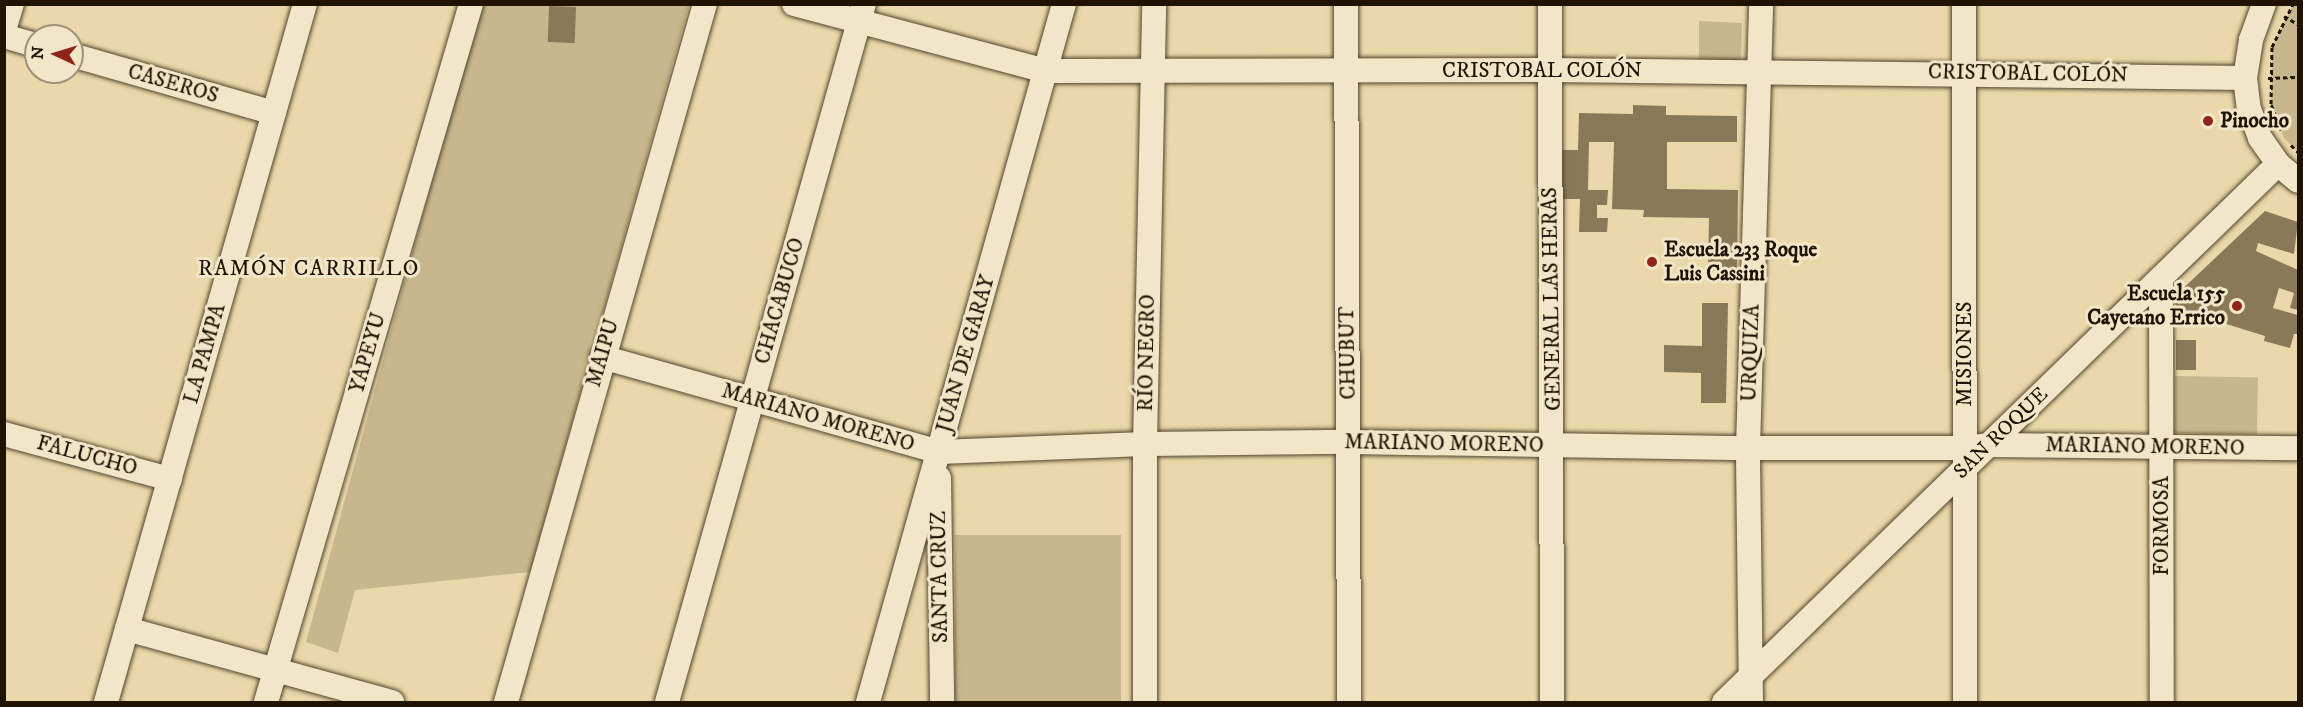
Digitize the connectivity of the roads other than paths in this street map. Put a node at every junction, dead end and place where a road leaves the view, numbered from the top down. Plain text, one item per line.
1 (12, 4) edge
2 (305, 4) edge
3 (471, 4) edge
4 (705, 4) edge
5 (794, 4) edge
6 (1064, 4) edge
7 (1154, 4) edge
8 (1346, 4) edge
9 (1550, 4) edge
10 (1761, 4) edge
11 (1964, 4) edge
12 (2264, 4) edge
13 (862, 13) edge
14 (4, 30) edge
15 (4, 36) edge
16 (24, 42) edge
17 (84, 58) edge
18 (1154, 68) junction
19 (1346, 69) junction
20 (1550, 70) junction
21 (1046, 71) junction
22 (1760, 73) junction
23 (1964, 73) junction
24 (2245, 78) junction
25 (274, 112) junction
26 (2278, 164) junction
27 (2298, 181) edge
28 (2161, 278) junction
29 (602, 357) junction
30 (752, 399) junction
31 (4, 434) edge
32 (1349, 442) junction
33 (1145, 444) junction
34 (1989, 444) junction
35 (1554, 446) junction
36 (1748, 448) junction
37 (2163, 448) junction
38 (2298, 448) edge
39 (939, 452) junction
40 (1965, 458) junction
41 (170, 479) junction
42 (127, 629) junction
43 (275, 670) junction
44 (1752, 675) junction
45 (106, 702) edge
46 (266, 702) edge
47 (392, 702) edge
48 (506, 702) edge
49 (667, 702) edge
50 (868, 702) edge
51 (942, 702) edge
52 (1145, 702) edge
53 (1349, 702) edge
54 (1552, 702) edge
55 (1724, 702) edge
56 (1751, 702) edge
57 (1965, 702) edge
58 (2162, 702) edge

1 - 14 street
2 - 25 street, LA PAMPA
3 - 43 street, YAPEYU
4 - 29 street, MAIPU
5 - 13 street, CRISTOBAL COLÓN
6 - 21 street, JUAN DE GARAY
7 - 18 street, RÍO NEGRO
8 - 19 street, CHUBUT
9 - 20 street, GENERAL LAS HERAS
10 - 22 street, URQUIZA
11 - 23 street, MISIONES
12 - 24 street
13 - 21 street, CRISTOBAL COLÓN
13 - 30 street, CHACABUCO
15 - 16 street
17 - 25 street, CASEROS
18 - 19 street, CRISTOBAL COLÓN
18 - 21 street, CRISTOBAL COLÓN
18 - 33 street, RÍO NEGRO
19 - 20 street, CRISTOBAL COLÓN
19 - 32 street, CHUBUT
20 - 22 street, CRISTOBAL COLÓN
20 - 35 street, GENERAL LAS HERAS
21 - 39 street, JUAN DE GARAY
22 - 23 street, CRISTOBAL COLÓN
22 - 36 street, URQUIZA
23 - 24 street, CRISTOBAL COLÓN
23 - 40 street, MISIONES
24 - 26 street
25 - 41 street, LA PAMPA
26 - 27 street
26 - 28 street, SAN ROQUE
28 - 34 street, SAN ROQUE
28 - 37 street, FORMOSA
29 - 30 street, MARIANO MORENO
29 - 48 street, MAIPU
30 - 39 street, MARIANO MORENO
30 - 49 street, CHACABUCO
31 - 41 street, FALUCHO
32 - 33 street, MARIANO MORENO
32 - 35 street, MARIANO MORENO
32 - 53 street, CHUBUT
33 - 39 street, MARIANO MORENO
33 - 52 street, RÍO NEGRO
34 - 37 street, MARIANO MORENO
34 - 40 street, MARIANO MORENO
35 - 36 street, MARIANO MORENO
35 - 54 street, GENERAL LAS HERAS
36 - 40 street, MARIANO MORENO
36 - 44 street, URQUIZA
37 - 38 street, MARIANO MORENO
37 - 58 street, FORMOSA
39 - 50 street, JUAN DE GARAY
39 - 51 street, SANTA CRUZ
40 - 44 street, SAN ROQUE
40 - 57 street, MISIONES
41 - 42 street, LA PAMPA
42 - 43 street
42 - 45 street, LA PAMPA
43 - 46 street, YAPEYU
43 - 47 street
44 - 55 street, SAN ROQUE
44 - 56 street, URQUIZA

